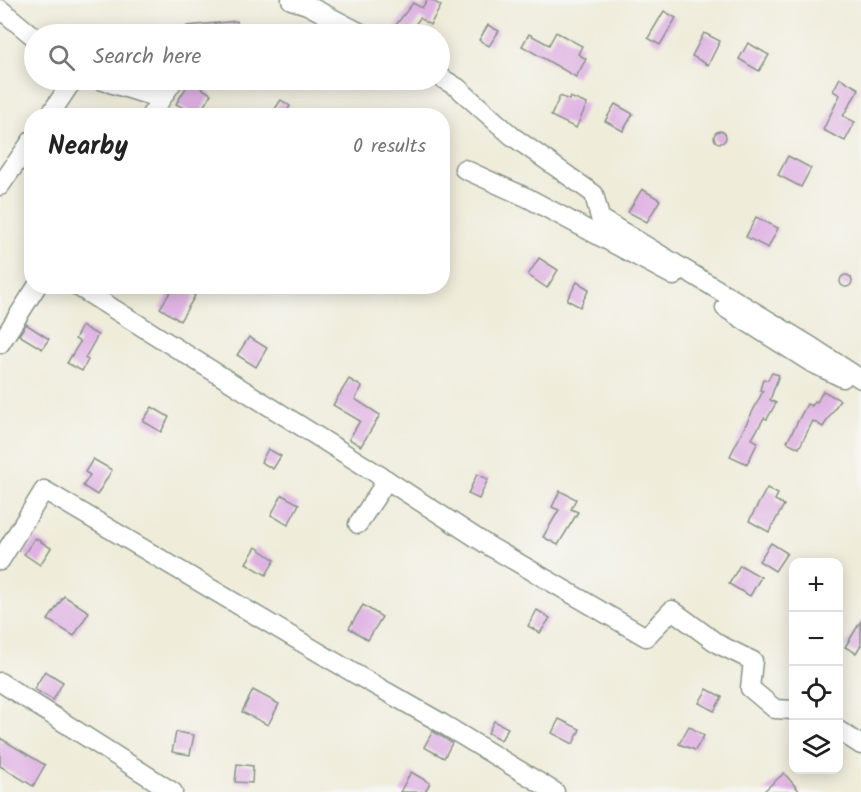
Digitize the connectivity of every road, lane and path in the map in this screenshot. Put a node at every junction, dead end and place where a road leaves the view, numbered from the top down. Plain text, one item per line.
1 (303, 2) edge
2 (0, 9) edge
3 (344, 24) edge
4 (24, 29) edge
5 (450, 83) edge
6 (66, 90) edge
7 (132, 90) edge
8 (167, 90) edge
9 (161, 99) junction
10 (54, 108) edge
11 (155, 108) edge
12 (24, 152) edge
13 (464, 169) dead end
14 (0, 186) edge
15 (33, 294) edge
16 (90, 294) edge
17 (0, 344) edge
18 (861, 379) edge
19 (861, 386) edge
20 (387, 480) junction
21 (358, 524) dead end
22 (0, 561) edge
23 (0, 682) edge
24 (789, 710) edge
25 (843, 733) edge
26 (861, 745) edge
27 (173, 792) edge
28 (555, 792) edge

1 - 3 street
2 - 4 street
5 - 18 street
6 - 10 street
7 - 9 street
8 - 9 street
9 - 11 street
12 - 14 street
13 - 19 street
15 - 17 street
16 - 20 street
20 - 21 street
20 - 24 street
22 - 28 street
23 - 27 street
25 - 26 street

